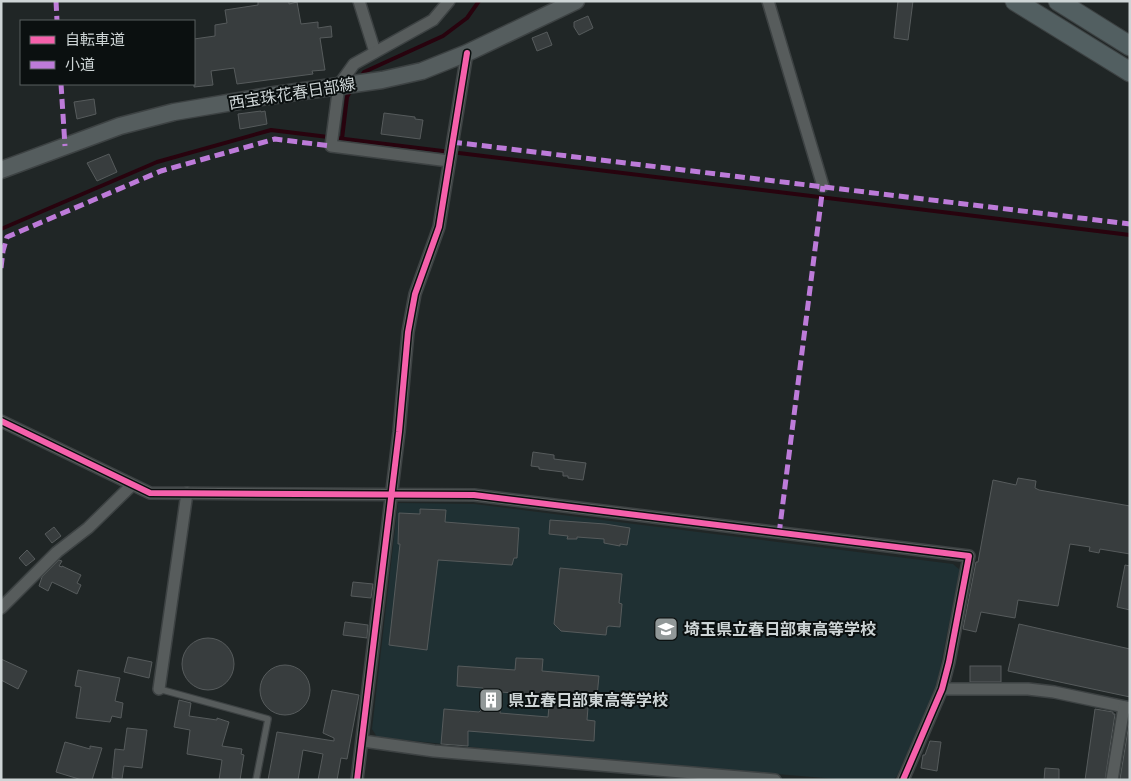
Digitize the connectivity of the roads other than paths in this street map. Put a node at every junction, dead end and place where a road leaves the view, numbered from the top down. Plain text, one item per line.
1 (359, 1) edge
2 (449, 1) edge
3 (576, 1) edge
4 (768, 1) edge
5 (1015, 1) edge
6 (1058, 1) edge
7 (1130, 46) edge
8 (375, 52) junction
9 (467, 54) junction
10 (1130, 72) edge
11 (343, 85) junction
12 (449, 161) junction
13 (1, 170) edge
14 (822, 186) dead end
15 (1, 421) edge
16 (132, 485) junction
17 (187, 493) junction
18 (392, 494) junction
19 (1, 608) edge
20 (159, 689) joint
21 (942, 689) junction
22 (1127, 707) edge
23 (363, 741) junction
24 (630, 774) edge
25 (256, 780) edge
26 (357, 780) edge
27 (775, 780) edge
28 (903, 780) edge
29 (1112, 780) edge

1 - 8 street
2 - 8 street
3 - 9 main road, 西宝珠花春日部線
4 - 14 street
5 - 10 highway
6 - 7 highway
8 - 11 street
9 - 11 main road, 西宝珠花春日部線
9 - 12 street
11 - 12 street
11 - 13 main road, 西宝珠花春日部線
12 - 18 street
15 - 16 street
16 - 17 street
16 - 19 street
17 - 18 street
17 - 20 street
18 - 21 street
18 - 23 street
20 - 25 lane
21 - 22 street
21 - 28 street
22 - 29 street
23 - 24 street
23 - 26 street
24 - 27 street

